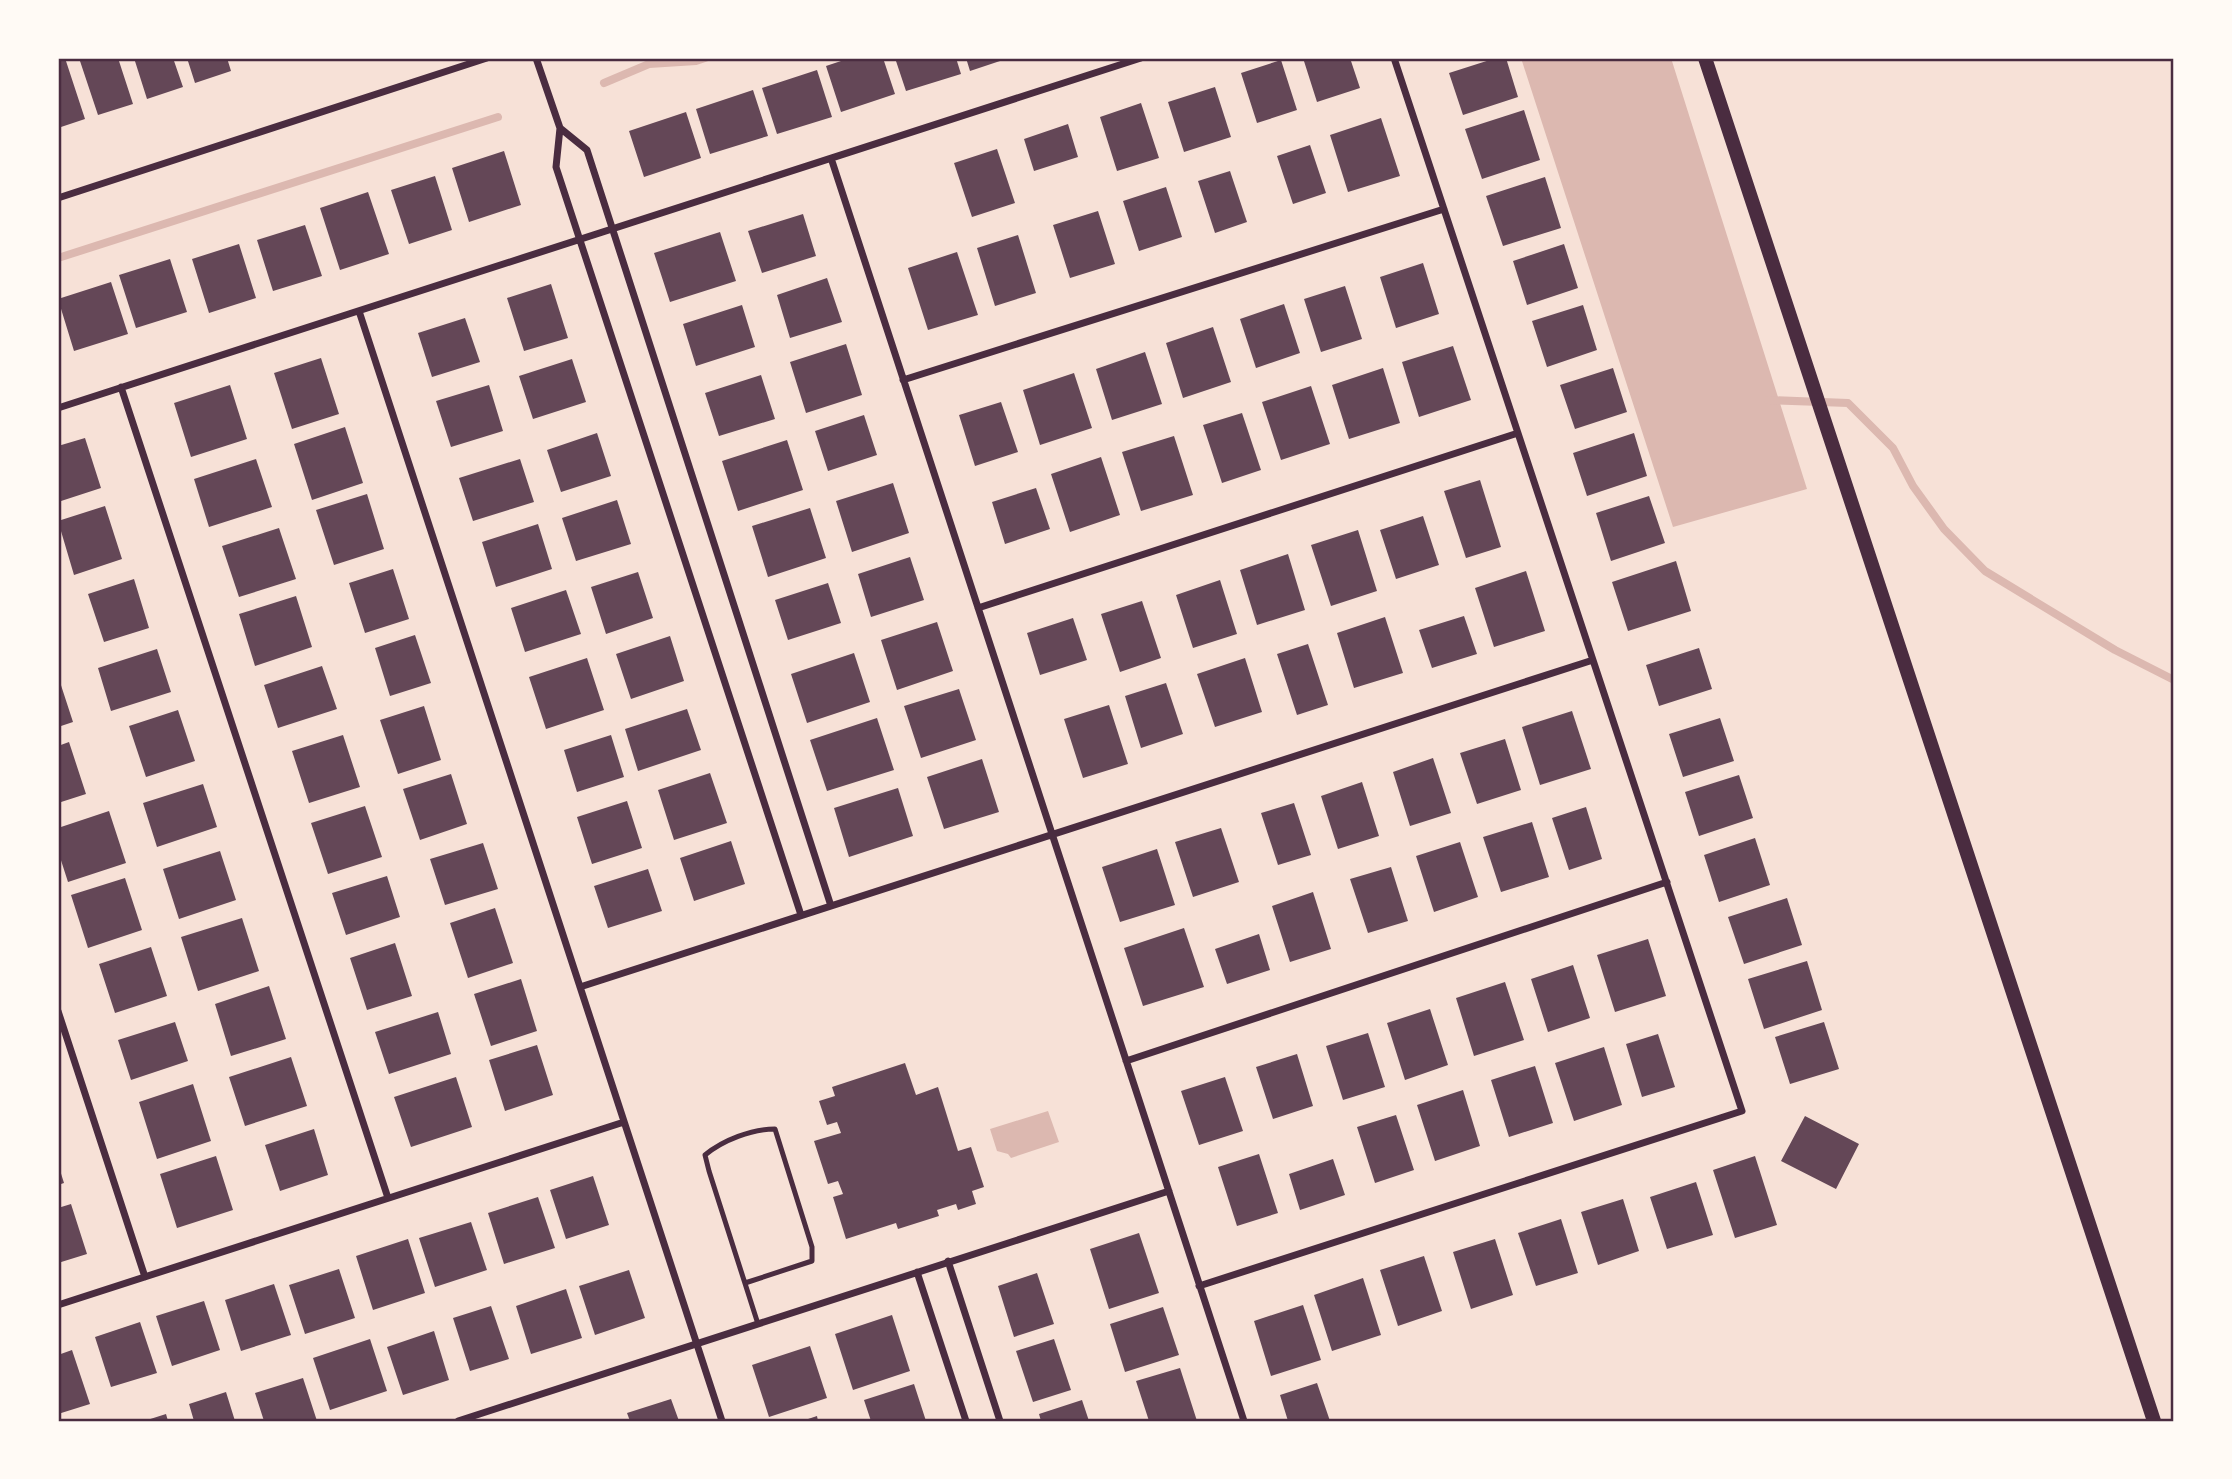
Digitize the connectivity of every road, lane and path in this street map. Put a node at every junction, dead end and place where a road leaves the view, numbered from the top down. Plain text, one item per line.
1 (487, 58) edge
2 (536, 58) edge
3 (1142, 58) edge
4 (1394, 58) edge
5 (1704, 58) edge
6 (560, 128) junction
7 (831, 158) junction
8 (58, 198) edge
9 (1444, 209) junction
10 (613, 229) junction
11 (579, 239) junction
12 (359, 311) junction
13 (903, 380) junction
14 (121, 387) junction
15 (58, 408) edge
16 (1518, 433) junction
17 (978, 608) junction
18 (1593, 660) junction
19 (1052, 834) junction
20 (1667, 882) junction
21 (831, 905) junction
22 (801, 915) junction
23 (580, 987) junction
24 (58, 1012) edge
25 (1126, 1060) junction
26 (624, 1122) junction
27 (1168, 1191) junction
28 (388, 1198) junction
29 (948, 1261) junction
30 (917, 1272) junction
31 (145, 1277) junction
32 (745, 1283) junction
33 (1199, 1286) junction
34 (58, 1305) edge
35 (758, 1324) junction
36 (696, 1344) junction
37 (458, 1421) edge
38 (722, 1421) edge
39 (966, 1421) edge
40 (1000, 1421) edge
41 (1244, 1421) edge
42 (2154, 1421) edge

1 - 8 street
2 - 6 street
3 - 7 street
4 - 9 street
5 - 42 main road
6 - 10 street
6 - 11 street
7 - 10 street
7 - 13 street
9 - 13 street
9 - 16 street
10 - 11 street
10 - 21 street
11 - 12 street
11 - 22 street
12 - 14 street
12 - 23 street
13 - 17 street
14 - 15 street
14 - 28 street
16 - 17 street
16 - 18 street
17 - 19 street
18 - 19 street
18 - 20 street
19 - 21 street
19 - 25 street
20 - 25 street
20 - 33 street
21 - 22 street
22 - 23 street
23 - 26 street
24 - 31 street
25 - 27 street
26 - 28 street
26 - 36 street
27 - 29 street
27 - 33 street
28 - 31 street
29 - 30 street
29 - 40 street
30 - 35 street
30 - 39 street
31 - 34 street
32 - 32 lane
32 - 35 lane
33 - 41 street
35 - 36 street
36 - 37 street
36 - 38 street

